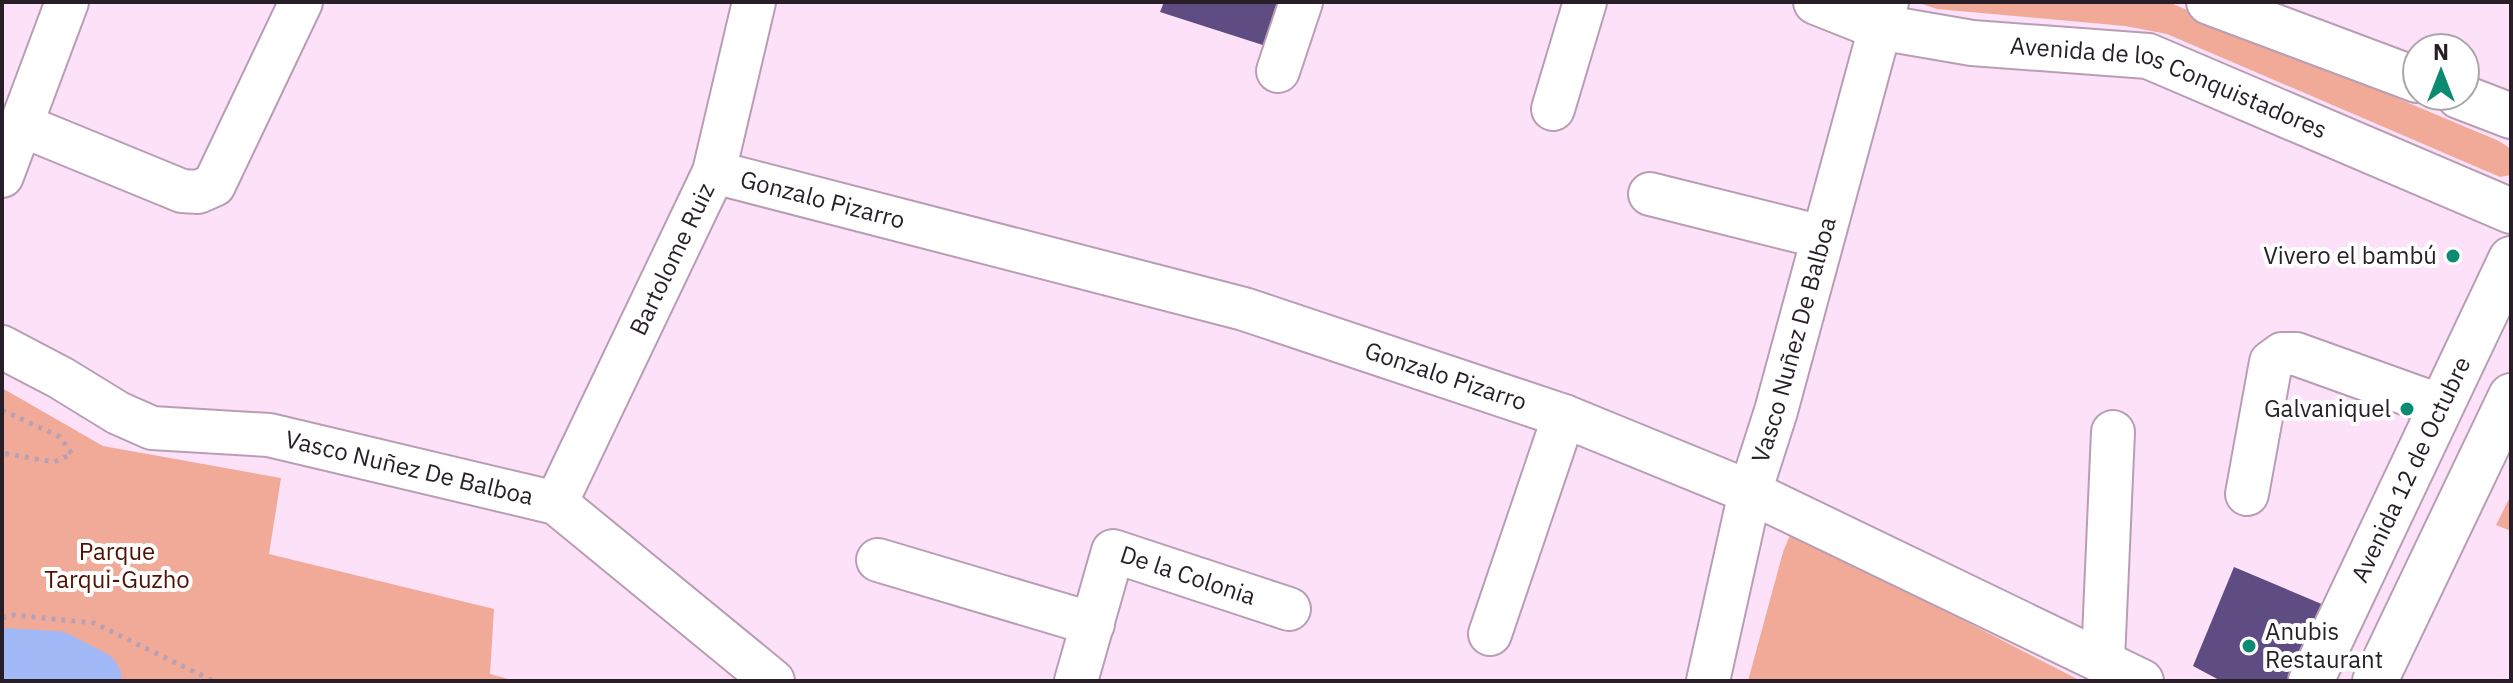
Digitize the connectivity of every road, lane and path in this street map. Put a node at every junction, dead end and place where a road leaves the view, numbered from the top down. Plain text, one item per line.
1 (67, 2) edge
2 (301, 2) edge
3 (754, 2) edge
4 (1301, 2) edge
5 (1585, 2) edge
6 (1816, 2) edge
7 (2209, 2) edge
8 (1883, 15) edge
9 (1278, 71) dead end
10 (2401, 74) edge
11 (2481, 104) edge
12 (1553, 109) dead end
13 (2511, 116) edge
14 (21, 125) junction
15 (714, 172) junction
16 (2, 176) edge
17 (1650, 194) dead end
18 (2511, 211) edge
19 (1822, 237) junction
20 (2511, 259) edge
21 (2, 347) edge
22 (2511, 396) edge
23 (2441, 406) junction
24 (2, 410) edge
25 (1564, 416) junction
26 (2113, 432) dead end
27 (2, 453) edge
28 (1750, 492) junction
29 (2247, 494) dead end
30 (556, 503) junction
31 (878, 560) dead end
32 (1289, 609) dead end
33 (2, 618) edge
34 (1093, 624) junction
35 (1490, 634) dead end
36 (2103, 660) junction
37 (213, 681) edge
38 (773, 681) edge
39 (1076, 681) edge
40 (1708, 681) edge
41 (2142, 681) edge
42 (2311, 681) edge
43 (2375, 681) edge

1 - 14 street
2 - 14 street
3 - 15 street, Bartolome Ruiz
4 - 9 street
5 - 12 street
6 - 8 main road, Avenida de los Conquistadores
7 - 10 main road
8 - 18 main road, Avenida de los Conquistadores
8 - 19 street, Vasco Nuñez De Balboa
11 - 13 main road
14 - 16 street
15 - 25 street, Gonzalo Pizarro
15 - 30 street, Bartolome Ruiz
17 - 19 street
19 - 28 street, Vasco Nuñez De Balboa
20 - 23 main road, Avenida 12 de Octubre
21 - 30 street, Vasco Nuñez De Balboa
22 - 43 main road
23 - 29 street
23 - 42 main road, Avenida 12 de Octubre
24 - 27 path
25 - 28 street, Gonzalo Pizarro
25 - 35 street
26 - 36 street
28 - 36 street, Gonzalo Pizarro
28 - 40 street, Vasco Nuñez De Balboa
30 - 38 street, Vasco Nuñez De Balboa
31 - 34 street
32 - 34 street, De la Colonia
33 - 37 path
34 - 39 street, De la Colonia
36 - 41 street, Gonzalo Pizarro

